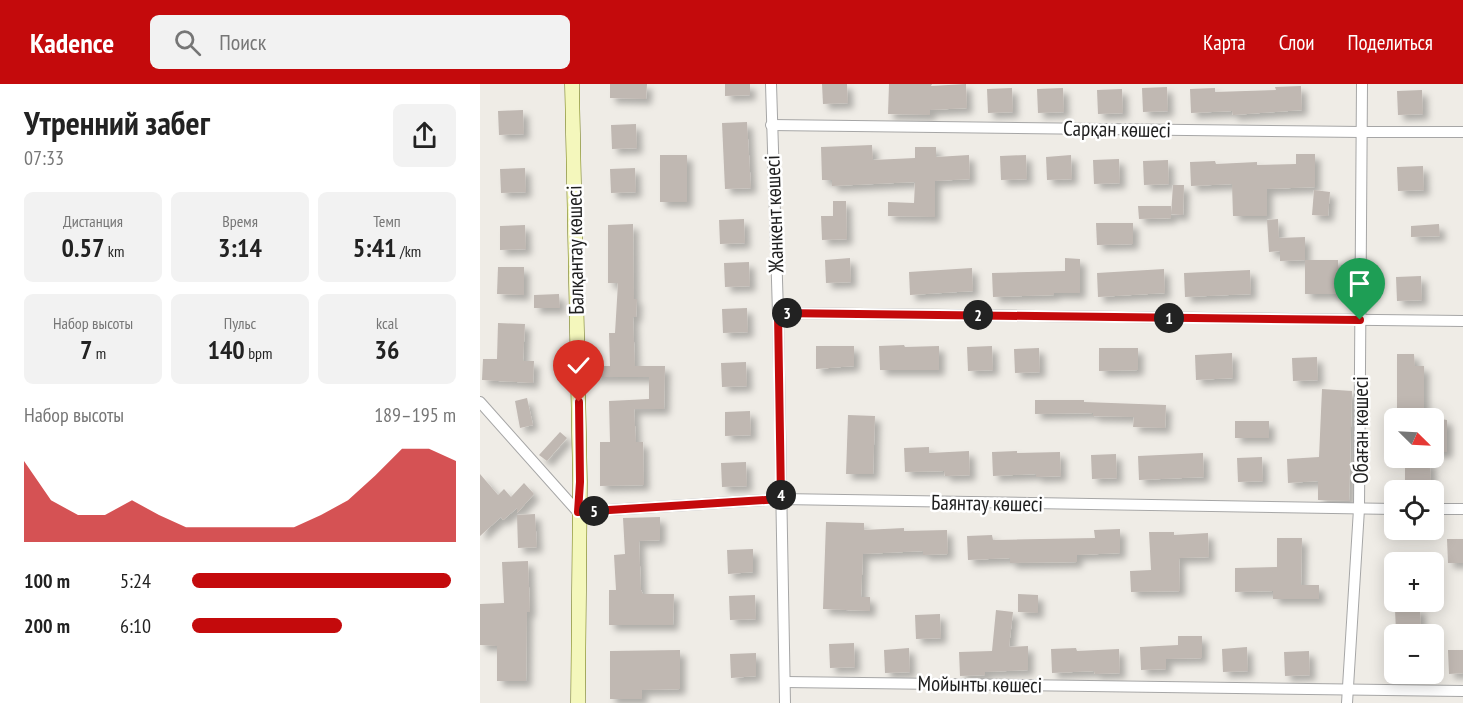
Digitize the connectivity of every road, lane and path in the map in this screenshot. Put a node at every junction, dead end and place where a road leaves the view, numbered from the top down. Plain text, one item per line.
1 (572, 84) edge
2 (771, 84) edge
3 (1362, 84) edge
4 (771, 125) junction
5 (1361, 132) junction
6 (1463, 132) edge
7 (778, 313) junction
8 (1360, 320) junction
9 (1463, 321) edge
10 (480, 402) edge
11 (781, 499) junction
12 (1359, 509) junction
13 (1384, 509) edge
14 (1444, 509) edge
15 (1463, 509) edge
16 (578, 512) junction
17 (785, 682) junction
18 (1348, 689) junction
19 (1463, 691) edge
20 (578, 703) edge
21 (785, 703) edge
22 (1347, 703) edge

1 - 16 street, Балқантау көшесі
2 - 4 street, Жанкент көшесі
3 - 5 street, Обаған көшесі
4 - 5 street, Сарқан көшесі
4 - 7 street, Жанкент көшесі
5 - 6 street, Сарқан көшесі
5 - 8 street, Обаған көшесі
7 - 8 street
7 - 11 street, Жанкент көшесі
8 - 9 street
8 - 12 street, Обаған көшесі
10 - 16 street
11 - 12 street, Баянтау көшесі
11 - 16 street, Баянтау көшесі
11 - 17 street, Жанкент көшесі
12 - 13 street, Баянтау көшесі
12 - 18 street, Обаған көшесі
14 - 15 street
16 - 20 street, Балқантау көшесі
17 - 18 street, Мойынты көшесі
17 - 21 street, Жанкент көшесі
18 - 19 street, Мойынты көшесі
18 - 22 street, Обаған көшесі

